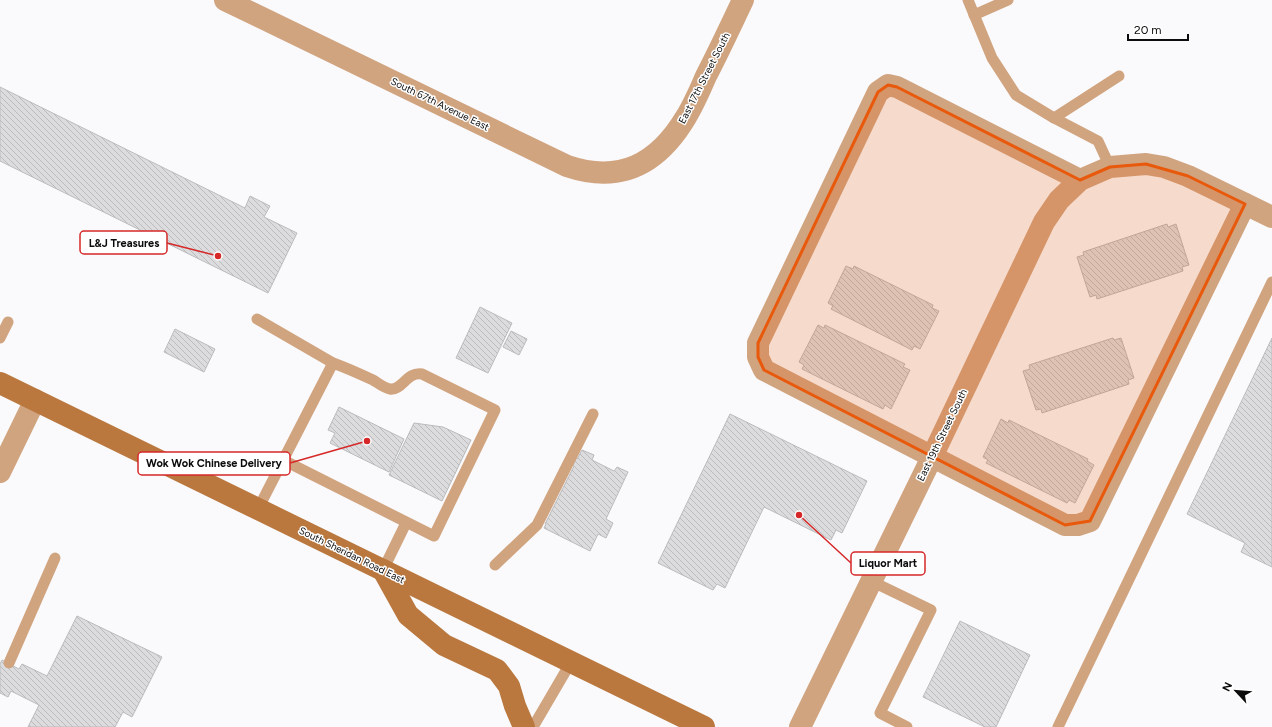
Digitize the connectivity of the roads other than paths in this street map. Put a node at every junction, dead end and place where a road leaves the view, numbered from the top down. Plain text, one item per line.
1 (225, 0) edge
2 (743, 0) edge
3 (968, 0) edge
4 (1008, 0) edge
5 (974, 16) junction
6 (1119, 76) dead end
7 (1054, 118) junction
8 (659, 152) joint
9 (1110, 167) junction
10 (1080, 180) junction
11 (1245, 204) junction
12 (1272, 217) edge
13 (1272, 282) edge
14 (257, 318) dead end
15 (8, 322) dead end
16 (0, 338) edge
17 (333, 363) junction
18 (0, 383) edge
19 (35, 400) junction
20 (593, 414) dead end
21 (932, 457) junction
22 (283, 460) junction
23 (0, 472) edge
24 (258, 509) junction
25 (406, 523) junction
26 (55, 558) dead end
27 (495, 566) dead end
28 (383, 570) junction
29 (871, 581) junction
30 (571, 662) junction
31 (9, 664) dead end
32 (524, 727) edge
33 (533, 727) edge
34 (704, 727) edge
35 (800, 727) edge
36 (907, 727) edge
37 (1058, 727) edge

1 - 8 street, South 67th Avenue East
2 - 8 street, East 17th Street South
3 - 5 lane
4 - 5 lane
5 - 7 lane
6 - 7 lane
7 - 9 lane
9 - 10 street, East 19th Street South
9 - 11 street, East 19th Street South
10 - 21 street, East 19th Street South
10 - 21 street
11 - 12 street, East 19th Street South
11 - 21 street
13 - 37 lane
14 - 17 lane
15 - 16 lane
17 - 22 lane
17 - 25 lane
18 - 19 main road, South Sheridan Road East
19 - 23 street
19 - 24 main road, South Sheridan Road East
20 - 27 lane
21 - 29 street, East 19th Street South
22 - 24 lane
22 - 25 lane
24 - 28 main road, South Sheridan Road East
25 - 28 lane
26 - 31 lane
28 - 30 main road, South Sheridan Road East
28 - 32 main road
29 - 35 street, East 19th Street South
29 - 36 lane
30 - 33 lane
30 - 34 main road, South Sheridan Road East

